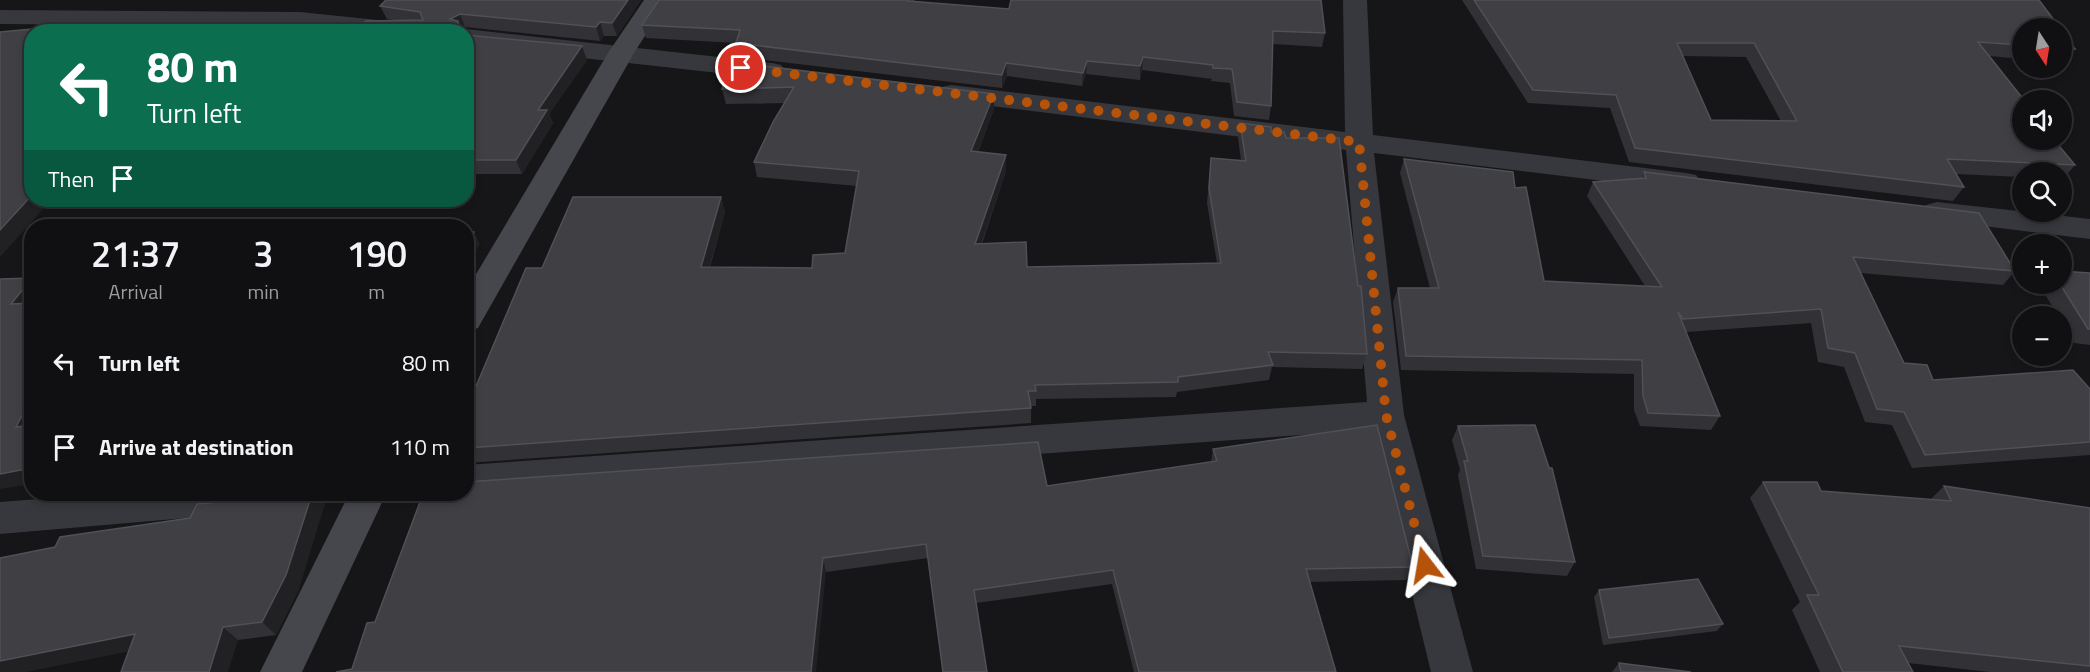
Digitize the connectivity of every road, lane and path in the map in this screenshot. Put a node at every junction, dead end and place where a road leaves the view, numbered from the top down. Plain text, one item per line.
1 (656, 0) edge
2 (1354, 0) edge
3 (0, 17) edge
4 (345, 24) edge
5 (474, 38) edge
6 (621, 53) junction
7 (800, 75) edge
8 (931, 91) edge
9 (1359, 142) junction
10 (1716, 185) edge
11 (1917, 209) edge
12 (2090, 229) edge
13 (474, 306) edge
14 (1386, 415) junction
15 (474, 479) edge
16 (207, 501) edge
17 (364, 501) edge
18 (0, 518) edge
19 (281, 672) edge
20 (1452, 672) edge

1 - 6 street
2 - 9 street
3 - 4 street
5 - 6 street
6 - 7 street
6 - 13 street
8 - 9 street
9 - 10 street
9 - 14 street
11 - 12 street
14 - 15 street
14 - 20 street
16 - 18 street
17 - 19 street

